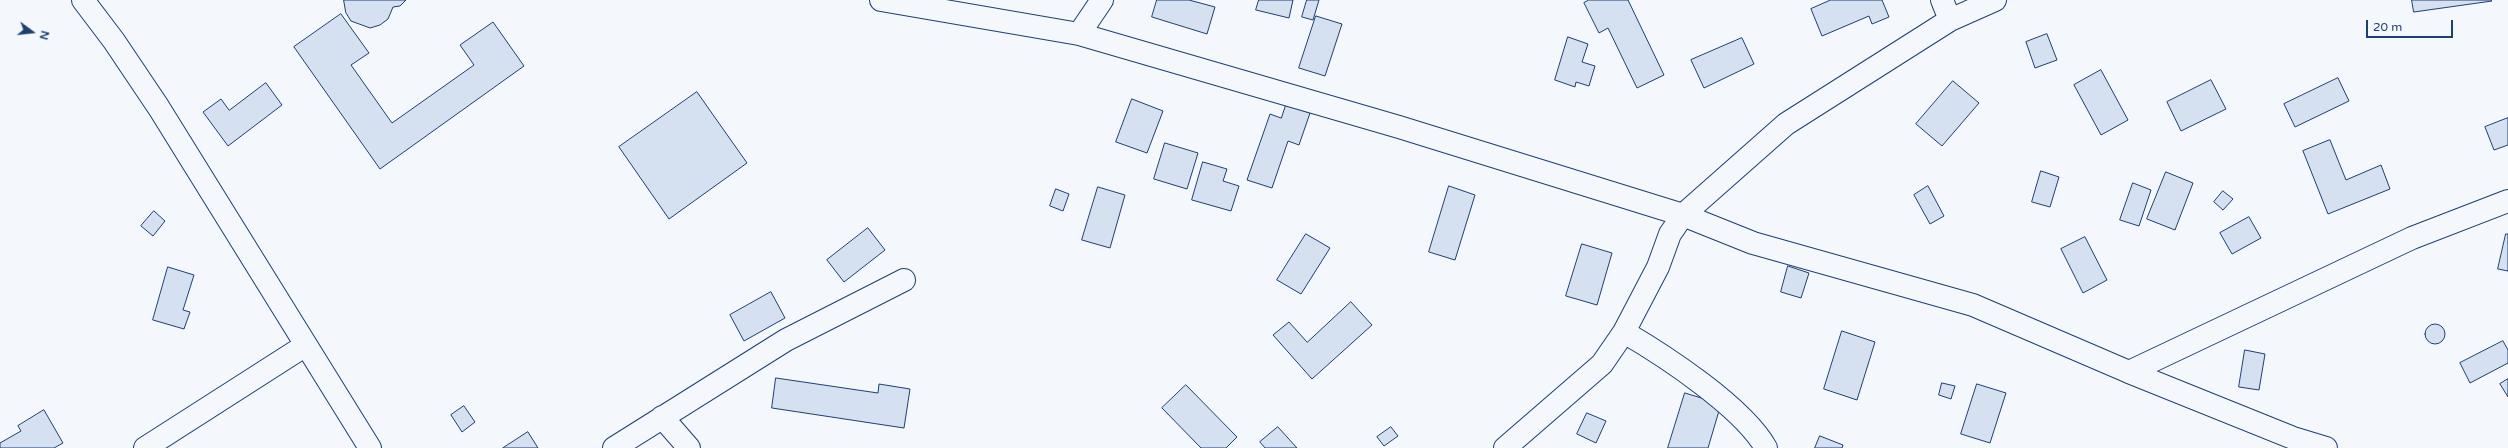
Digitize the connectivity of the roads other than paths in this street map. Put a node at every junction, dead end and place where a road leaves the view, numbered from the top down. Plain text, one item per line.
1 (83, 0) edge
2 (881, 0) edge
3 (1102, 0) edge
4 (1995, 0) edge
5 (1946, 10) edge
6 (1079, 34) junction
7 (2508, 201) edge
8 (1683, 215) junction
9 (904, 280) dead end
10 (1624, 332) junction
11 (306, 345) junction
12 (2129, 372) junction
13 (662, 417) junction
14 (2291, 443) edge
15 (144, 448) edge
16 (370, 448) edge
17 (614, 448) edge
18 (689, 448) edge
19 (1505, 448) edge
20 (1766, 448) edge
21 (2326, 448) edge

1 - 11 street
2 - 6 street
3 - 6 street
4 - 5 street
5 - 8 street
6 - 8 street
7 - 12 street
8 - 10 street
8 - 12 street
9 - 13 street
10 - 19 street
10 - 20 street
11 - 15 street
11 - 16 street
12 - 14 street
13 - 17 street
13 - 18 street
14 - 21 street

